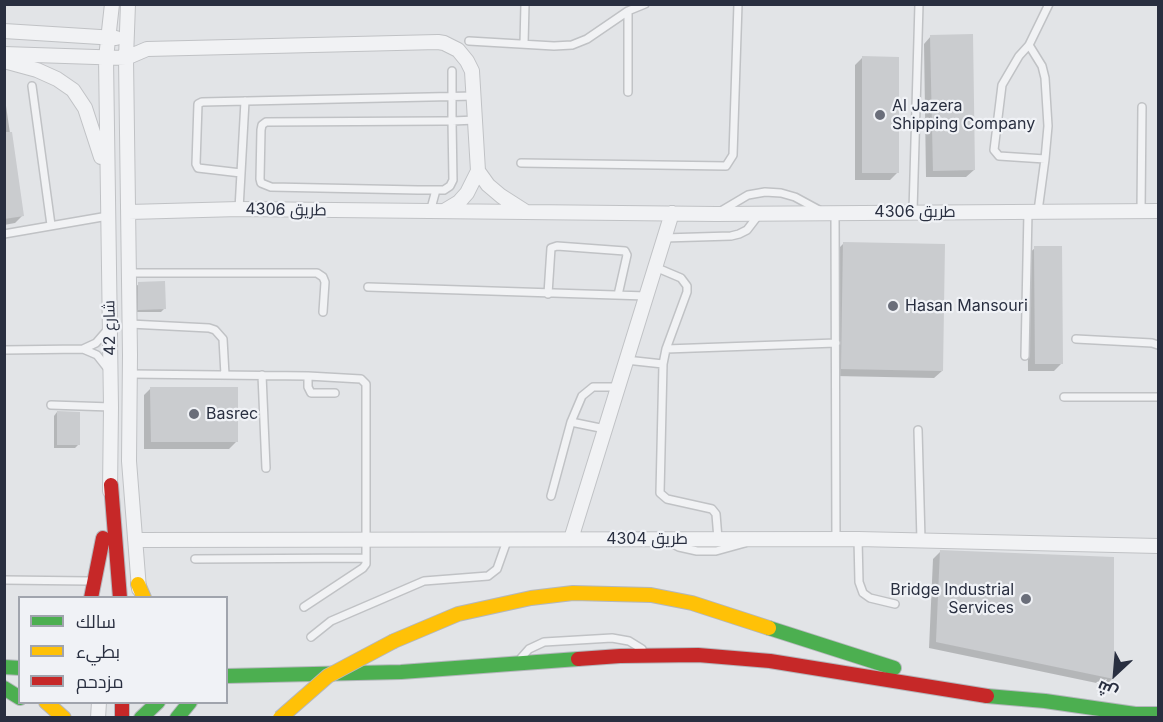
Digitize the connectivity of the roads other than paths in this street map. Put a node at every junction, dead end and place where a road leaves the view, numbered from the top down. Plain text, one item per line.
1 (112, 4) edge
2 (128, 4) edge
3 (525, 4) edge
4 (738, 4) edge
5 (919, 4) edge
6 (1049, 4) edge
7 (639, 5) edge
8 (628, 11) junction
9 (4, 31) edge
10 (107, 37) junction
11 (127, 38) junction
12 (524, 44) junction
13 (1029, 45) junction
14 (463, 46) junction
15 (147, 49) junction
16 (4, 54) edge
17 (106, 58) junction
18 (126, 58) junction
19 (4, 61) edge
20 (452, 71) dead end
21 (32, 86) dead end
22 (628, 92) dead end
23 (474, 96) junction
24 (452, 98) junction
25 (245, 101) junction
26 (1142, 107) dead end
27 (476, 120) junction
28 (452, 121) junction
29 (1045, 159) junction
30 (521, 163) dead end
31 (478, 171) junction
32 (241, 173) junction
33 (106, 175) junction
34 (436, 190) junction
35 (239, 209) junction
36 (913, 211) junction
37 (129, 212) junction
38 (436, 212) junction
39 (829, 212) junction
40 (1033, 212) junction
41 (1141, 212) junction
42 (1158, 212) edge
43 (528, 213) junction
44 (672, 213) junction
45 (716, 213) junction
46 (760, 213) junction
47 (108, 216) junction
48 (51, 225) junction
49 (4, 234) edge
50 (664, 238) junction
51 (655, 267) junction
52 (129, 273) junction
53 (368, 287) dead end
54 (548, 294) junction
55 (618, 295) junction
56 (646, 296) junction
57 (323, 312) dead end
58 (130, 324) junction
59 (110, 327) junction
60 (1076, 339) dead end
61 (836, 343) junction
62 (1158, 345) edge
63 (83, 349) junction
64 (666, 349) junction
65 (4, 350) edge
66 (1025, 356) dead end
67 (626, 360) junction
68 (663, 364) junction
69 (110, 373) junction
70 (130, 374) junction
71 (225, 375) junction
72 (262, 375) junction
73 (308, 376) junction
74 (618, 387) junction
75 (335, 393) dead end
76 (1064, 397) dead end
77 (1158, 397) edge
78 (51, 405) dead end
79 (111, 407) junction
80 (572, 422) junction
81 (605, 429) junction
82 (918, 430) dead end
83 (266, 468) dead end
84 (111, 485) junction
85 (551, 496) dead end
86 (103, 538) junction
87 (366, 538) junction
88 (508, 538) junction
89 (571, 539) junction
90 (661, 539) junction
91 (718, 539) junction
92 (753, 539) junction
93 (858, 539) junction
94 (135, 540) junction
95 (836, 540) junction
96 (921, 540) junction
97 (1158, 546) edge
98 (366, 558) junction
99 (195, 559) dead end
100 (4, 580) edge
101 (94, 581) junction
102 (139, 591) edge
103 (91, 596) edge
104 (101, 596) edge
105 (120, 596) edge
106 (895, 604) dead end
107 (304, 607) dead end
108 (311, 637) dead end
109 (648, 655) junction
110 (519, 663) junction
111 (228, 666) edge
112 (288, 674) junction
113 (228, 676) edge
114 (4, 687) edge
115 (18, 696) edge
116 (1045, 702) junction
117 (48, 704) edge
118 (135, 704) edge
119 (155, 704) edge
120 (188, 704) edge
121 (1158, 714) edge
122 (64, 717) edge
123 (124, 717) edge
124 (139, 717) edge
125 (177, 717) edge
126 (280, 717) edge

1 - 10 street, شارع 42
2 - 11 street, شارع 42
3 - 12 lane
4 - 30 lane
5 - 36 lane
6 - 13 lane
7 - 8 lane
8 - 12 lane
8 - 22 lane
9 - 10 street
10 - 11 street
10 - 17 street, شارع 42
11 - 15 street
11 - 18 street, شارع 42
12 - 14 lane
13 - 29 lane
13 - 29 lane
14 - 15 street
14 - 23 street
15 - 18 street
16 - 17 street
17 - 18 street
17 - 33 street, شارع 42
18 - 37 street, شارع 42
19 - 33 street
20 - 24 lane
21 - 48 lane
23 - 24 lane
23 - 27 street
24 - 25 lane
24 - 28 lane
25 - 32 lane
25 - 32 lane
26 - 41 lane
27 - 28 lane
27 - 31 street
28 - 34 lane
28 - 34 lane
29 - 40 lane
31 - 38 street
31 - 43 street
32 - 35 lane
33 - 47 street, شارع 42
34 - 38 lane
35 - 37 street, طريق 4306
35 - 38 street, طريق 4306
36 - 39 street, طريق 4306
36 - 40 street, طريق 4306
37 - 52 street, شارع 42
38 - 43 street, طريق 4306
39 - 45 lane
39 - 46 street, طريق 4306
39 - 61 lane
40 - 41 street, طريق 4306
40 - 66 lane
41 - 42 street, طريق 4306
43 - 44 street, طريق 4306
44 - 45 street, طريق 4306
44 - 50 street
45 - 46 street, طريق 4306
46 - 50 lane
47 - 48 lane
47 - 59 street, شارع 42
48 - 49 lane
50 - 51 street
51 - 56 street
51 - 64 lane
52 - 57 lane
52 - 58 street, شارع 42
53 - 54 lane
54 - 55 lane
54 - 55 lane
55 - 56 lane
56 - 67 street
58 - 70 street, شارع 42
58 - 71 lane
59 - 63 lane
59 - 69 street, شارع 42
60 - 62 lane
61 - 64 lane
61 - 95 lane
63 - 65 lane
63 - 69 lane
64 - 68 lane
67 - 68 lane
67 - 74 street
68 - 91 lane
69 - 70 street
69 - 79 street, شارع 42
70 - 71 lane, شارع 42
70 - 94 street, شارع 42
71 - 72 lane, شارع 42
72 - 73 lane, شارع 42
72 - 83 lane
73 - 75 lane
73 - 87 lane, شارع 42
74 - 80 lane
74 - 81 street
76 - 77 lane
78 - 79 lane
79 - 84 street, شارع 42
80 - 81 lane
80 - 85 lane
81 - 89 street
82 - 96 lane
84 - 86 street, شارع 42
84 - 105 highway
86 - 101 highway
86 - 104 street, شارع 42
87 - 88 street, طريق 4304
87 - 94 street, طريق 4304
87 - 98 lane
88 - 89 street, طريق 4304
88 - 108 lane
89 - 90 street, طريق 4304
90 - 91 street, طريق 4304
90 - 92 lane
91 - 92 street, طريق 4304
92 - 95 street, طريق 4304
93 - 95 street, طريق 4304
93 - 96 street, طريق 4304
93 - 106 lane
94 - 102 street, شارع 42
96 - 97 street, طريق 4304
98 - 99 lane
98 - 107 lane
100 - 101 lane
101 - 103 highway
109 - 110 highway
109 - 110 lane
109 - 116 highway
110 - 112 highway
111 - 112 highway
112 - 113 highway
114 - 115 highway
116 - 121 highway
116 - 126 highway, bridge
117 - 122 highway
118 - 123 highway
119 - 124 highway
120 - 125 highway

